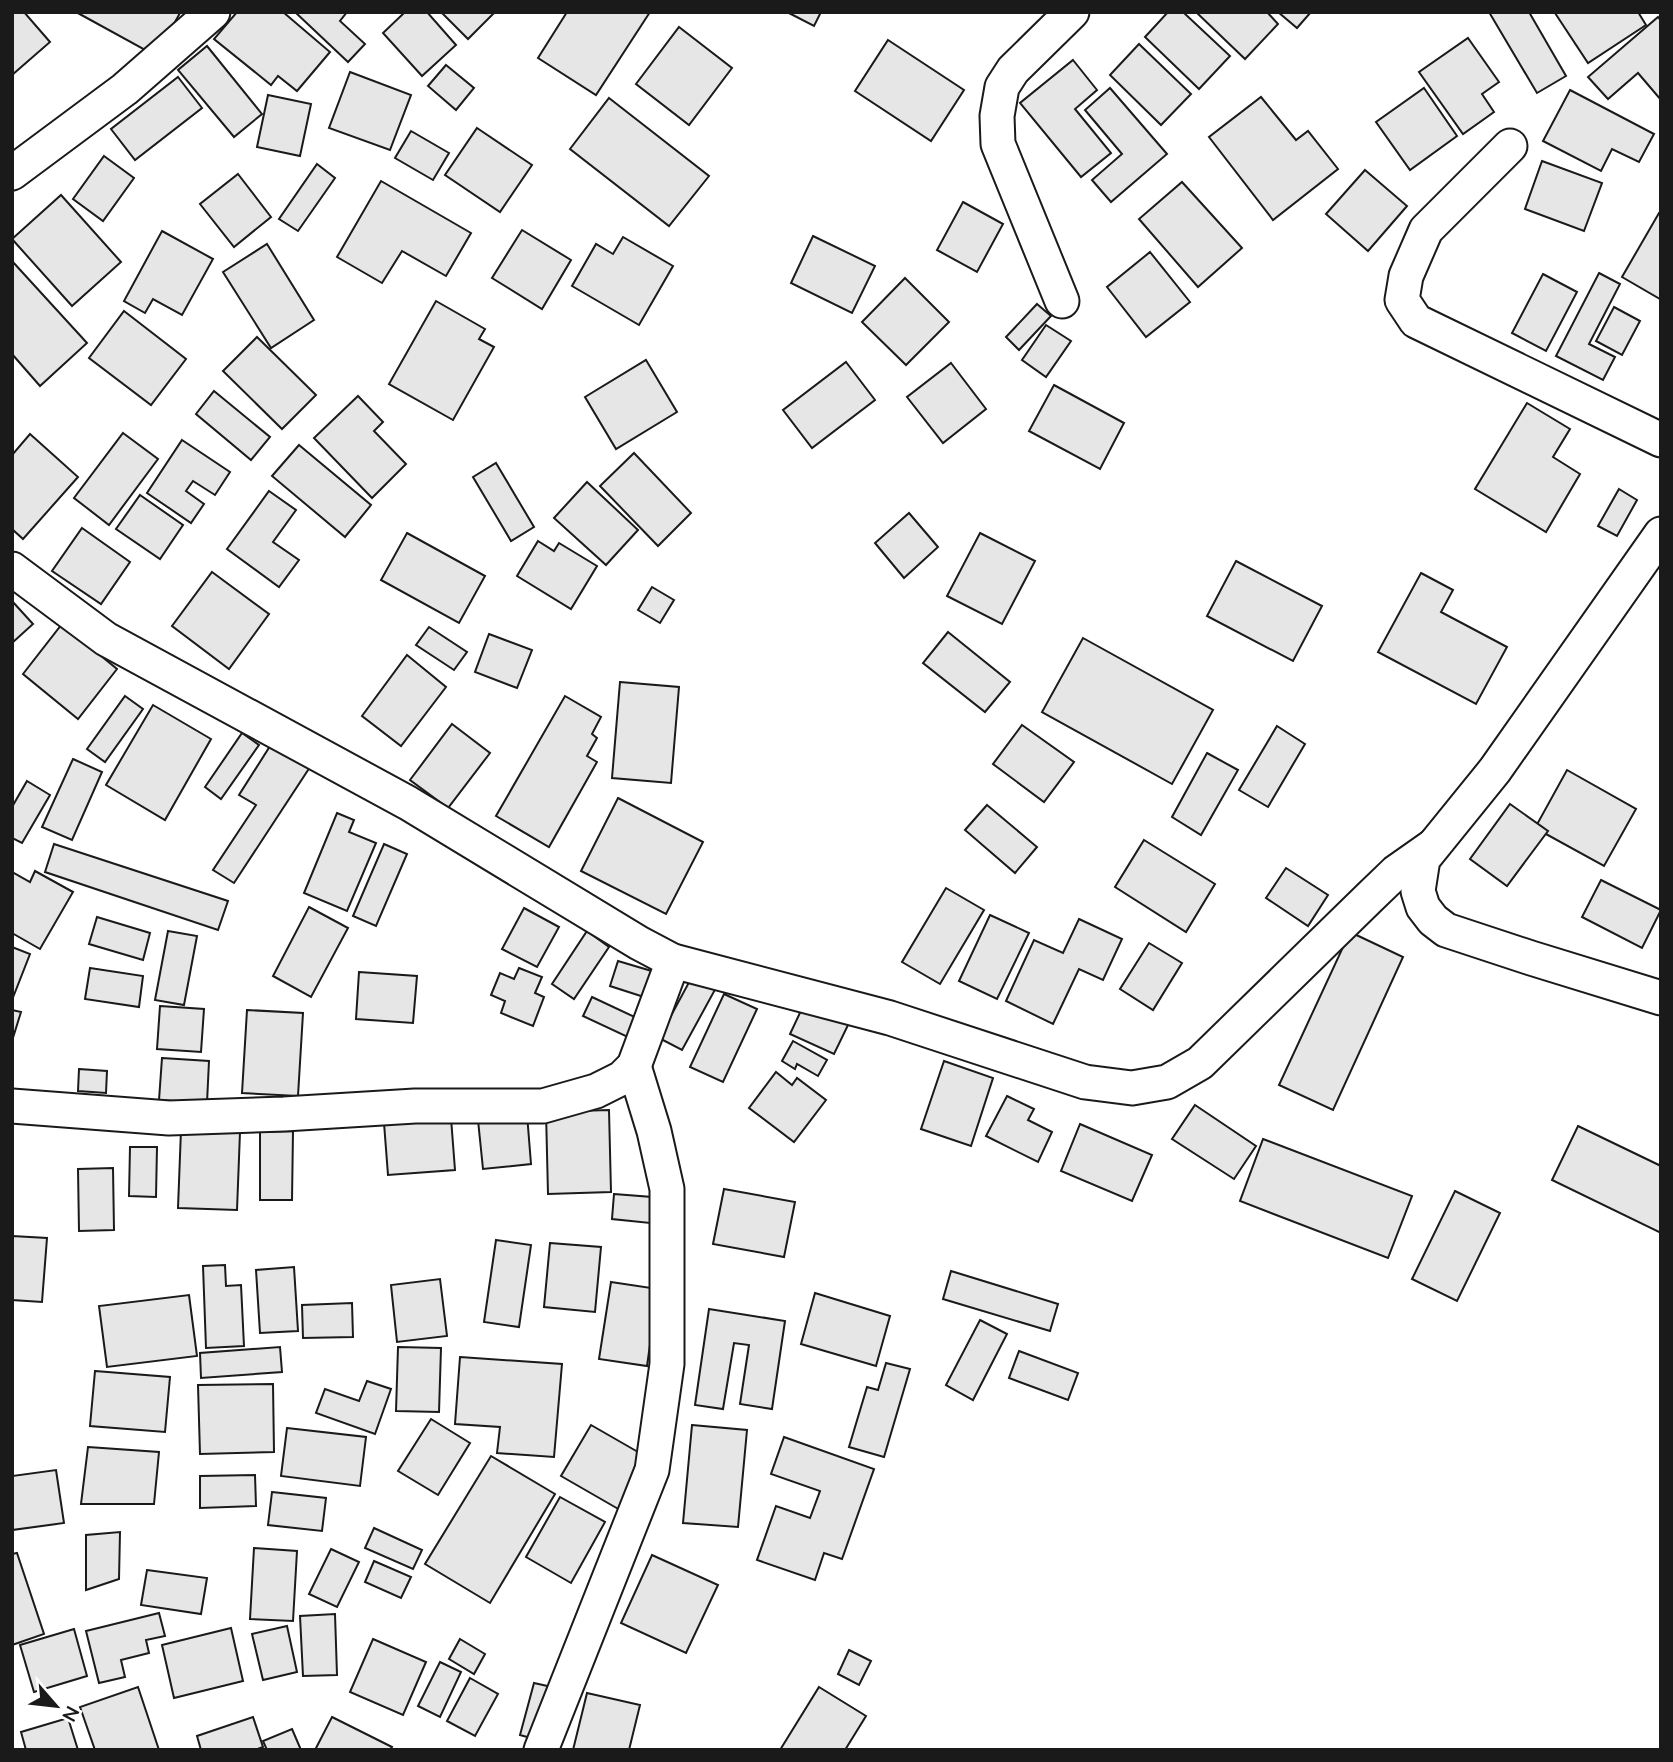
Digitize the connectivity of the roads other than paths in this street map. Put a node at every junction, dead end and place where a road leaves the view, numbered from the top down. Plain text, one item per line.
1 (213, 12) edge
2 (1072, 12) edge
3 (1510, 146) dead end
4 (12, 173) edge
5 (1062, 300) dead end
6 (1661, 440) edge
7 (1661, 534) edge
8 (12, 569) edge
9 (1433, 846) junction
10 (673, 961) junction
11 (1661, 998) edge
12 (634, 1066) junction
13 (12, 1106) edge
14 (541, 1750) edge

1 - 4 street
2 - 5 street
3 - 6 street
7 - 9 street
8 - 10 street
9 - 10 street
9 - 11 street
10 - 12 street
12 - 13 street
12 - 14 street

